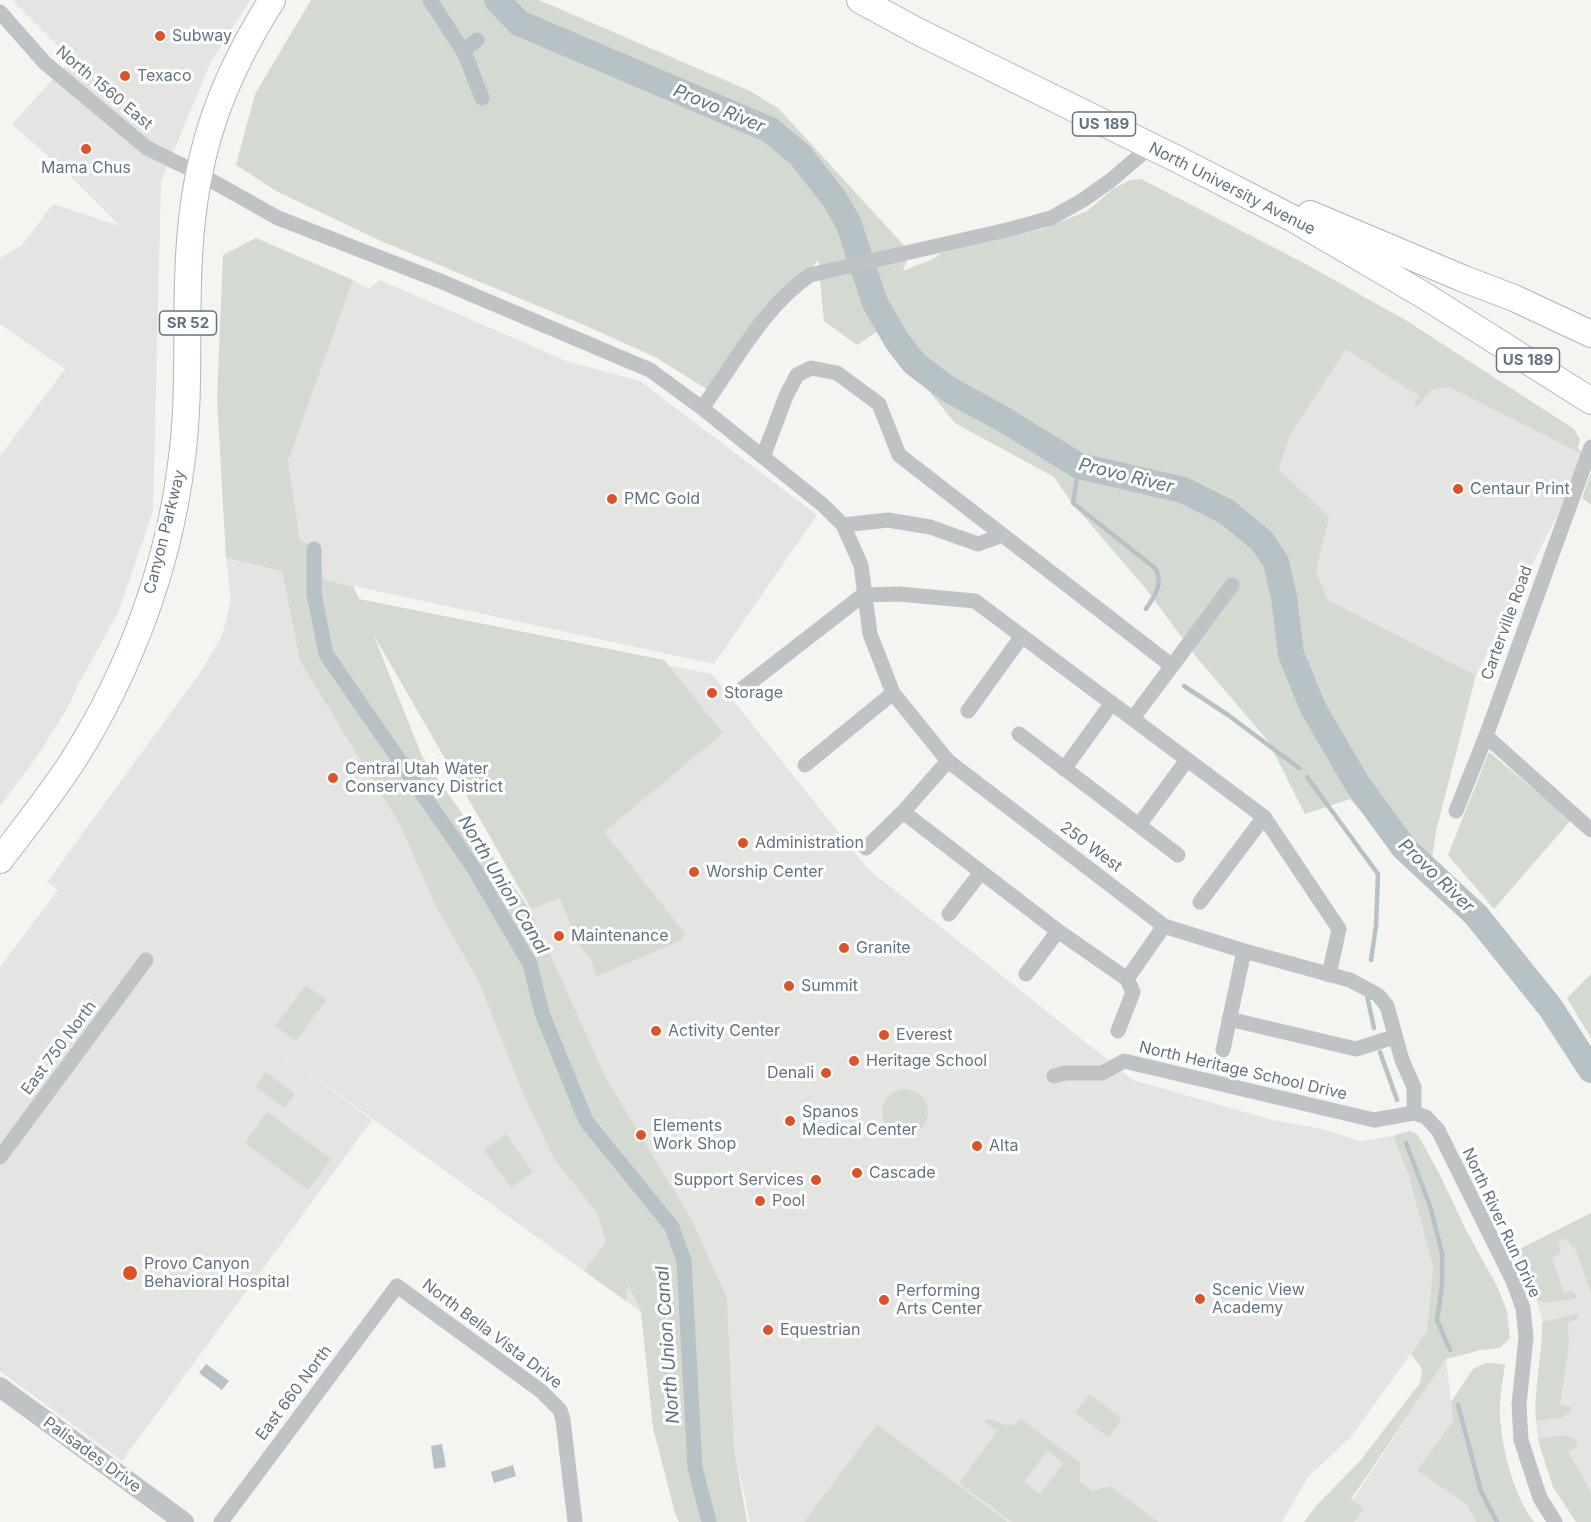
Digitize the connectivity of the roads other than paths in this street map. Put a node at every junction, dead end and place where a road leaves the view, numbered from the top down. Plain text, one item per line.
1 (273, 0) edge
2 (860, 0) edge
3 (0, 12) edge
4 (1151, 146) junction
5 (198, 173) junction
6 (1253, 198) junction
7 (1591, 334) edge
8 (1591, 401) edge
9 (702, 408) junction
10 (1591, 447) edge
11 (763, 457) junction
12 (843, 525) junction
13 (999, 533) junction
14 (1232, 585) dead end
15 (863, 595) junction
16 (1022, 636) junction
17 (1172, 666) junction
18 (742, 689) dead end
19 (893, 693) junction
20 (1112, 703) junction
21 (968, 711) dead end
22 (1133, 718) junction
23 (1019, 734) dead end
24 (1486, 736) junction
25 (1187, 760) junction
26 (948, 761) junction
27 (805, 765) dead end
28 (1064, 769) junction
29 (1456, 811) dead end
30 (903, 812) junction
31 (1264, 817) junction
32 (1139, 825) junction
33 (1591, 830) edge
34 (4, 845) edge
35 (866, 848) dead end
36 (1178, 855) dead end
37 (981, 872) junction
38 (1200, 902) dead end
39 (949, 914) dead end
40 (1164, 926) junction
41 (1059, 931) junction
42 (1244, 951) junction
43 (146, 960) dead end
44 (1026, 974) dead end
45 (1329, 975) junction
46 (1127, 978) junction
47 (1229, 1019) junction
48 (1118, 1031) dead end
49 (1394, 1037) junction
50 (1223, 1050) dead end
51 (1054, 1076) dead end
52 (1420, 1115) junction
53 (0, 1157) edge
54 (397, 1286) joint
55 (0, 1387) edge
56 (184, 1522) edge
57 (221, 1522) edge
58 (574, 1522) edge
59 (1555, 1522) edge

1 - 5 highway, Canyon Parkway / SR 52
2 - 4 highway, North University Avenue / US 189
3 - 5 street, North 1560 East
4 - 6 highway, North University Avenue / US 189
4 - 9 street
5 - 9 street, North 1560 East
5 - 34 highway, Canyon Parkway / SR 52
6 - 7 highway
6 - 8 highway, North University Avenue / US 189
9 - 11 street, 250 West
10 - 24 street, Carterville Road
11 - 12 street, 250 West
11 - 13 street
12 - 13 street
12 - 15 street, 250 West
13 - 17 street
14 - 17 street
15 - 16 street
15 - 18 street
15 - 19 street, 250 West
16 - 20 street
16 - 21 street
17 - 22 street
19 - 26 street, 250 West
19 - 27 street
20 - 22 street
20 - 28 street
22 - 25 street
23 - 28 street
24 - 29 street, Carterville Road
24 - 33 street
25 - 31 street
25 - 32 street
26 - 30 street
26 - 40 street, 250 West
28 - 32 street
30 - 35 street
30 - 37 street
31 - 38 street
31 - 45 street
32 - 36 street
37 - 39 street
37 - 41 street
40 - 42 street, 250 West
40 - 46 street
41 - 44 street
41 - 46 street
42 - 45 street, 250 West
42 - 47 street
43 - 53 street, East 750 North
45 - 49 street, 250 West
46 - 48 street
47 - 49 street
47 - 50 street
49 - 52 street, 250 West
51 - 52 street, North Heritage School Drive
52 - 59 street, North River Run Drive
54 - 57 street, East 660 North
54 - 58 street, North Bella Vista Drive
55 - 56 street, Palisades Drive

